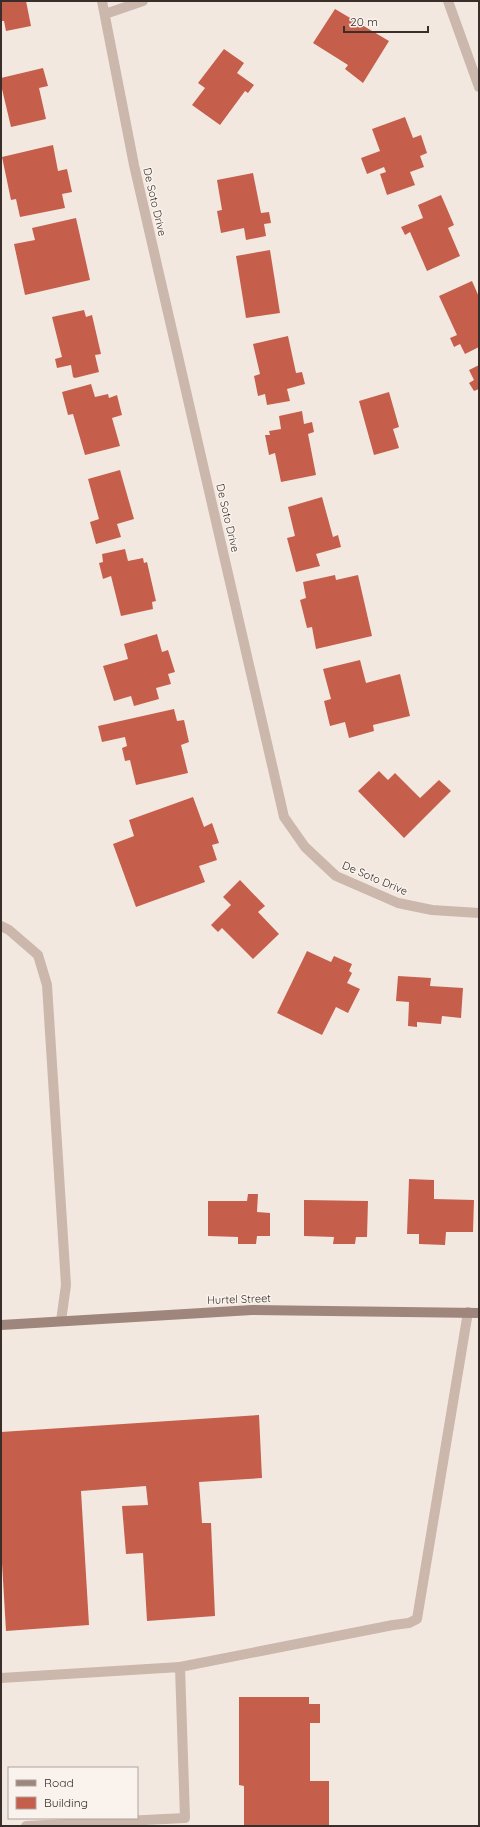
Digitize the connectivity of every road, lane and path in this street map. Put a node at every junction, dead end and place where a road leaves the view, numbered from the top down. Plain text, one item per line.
1 (102, 1) edge
2 (143, 1) edge
3 (448, 1) edge
4 (105, 14) junction
5 (479, 87) edge
6 (479, 913) edge
7 (1, 926) edge
8 (468, 1312) junction
9 (479, 1313) edge
10 (61, 1321) junction
11 (1, 1325) edge
12 (180, 1667) junction
13 (1, 1678) edge
14 (26, 1826) edge

1 - 4 street, De Soto Drive
2 - 4 street
3 - 5 street
4 - 6 street, De Soto Drive
7 - 10 street
8 - 9 street, Hurtel Street
8 - 10 street, Hurtel Street
8 - 12 street
10 - 11 street, Hurtel Street
12 - 13 street
12 - 14 street

